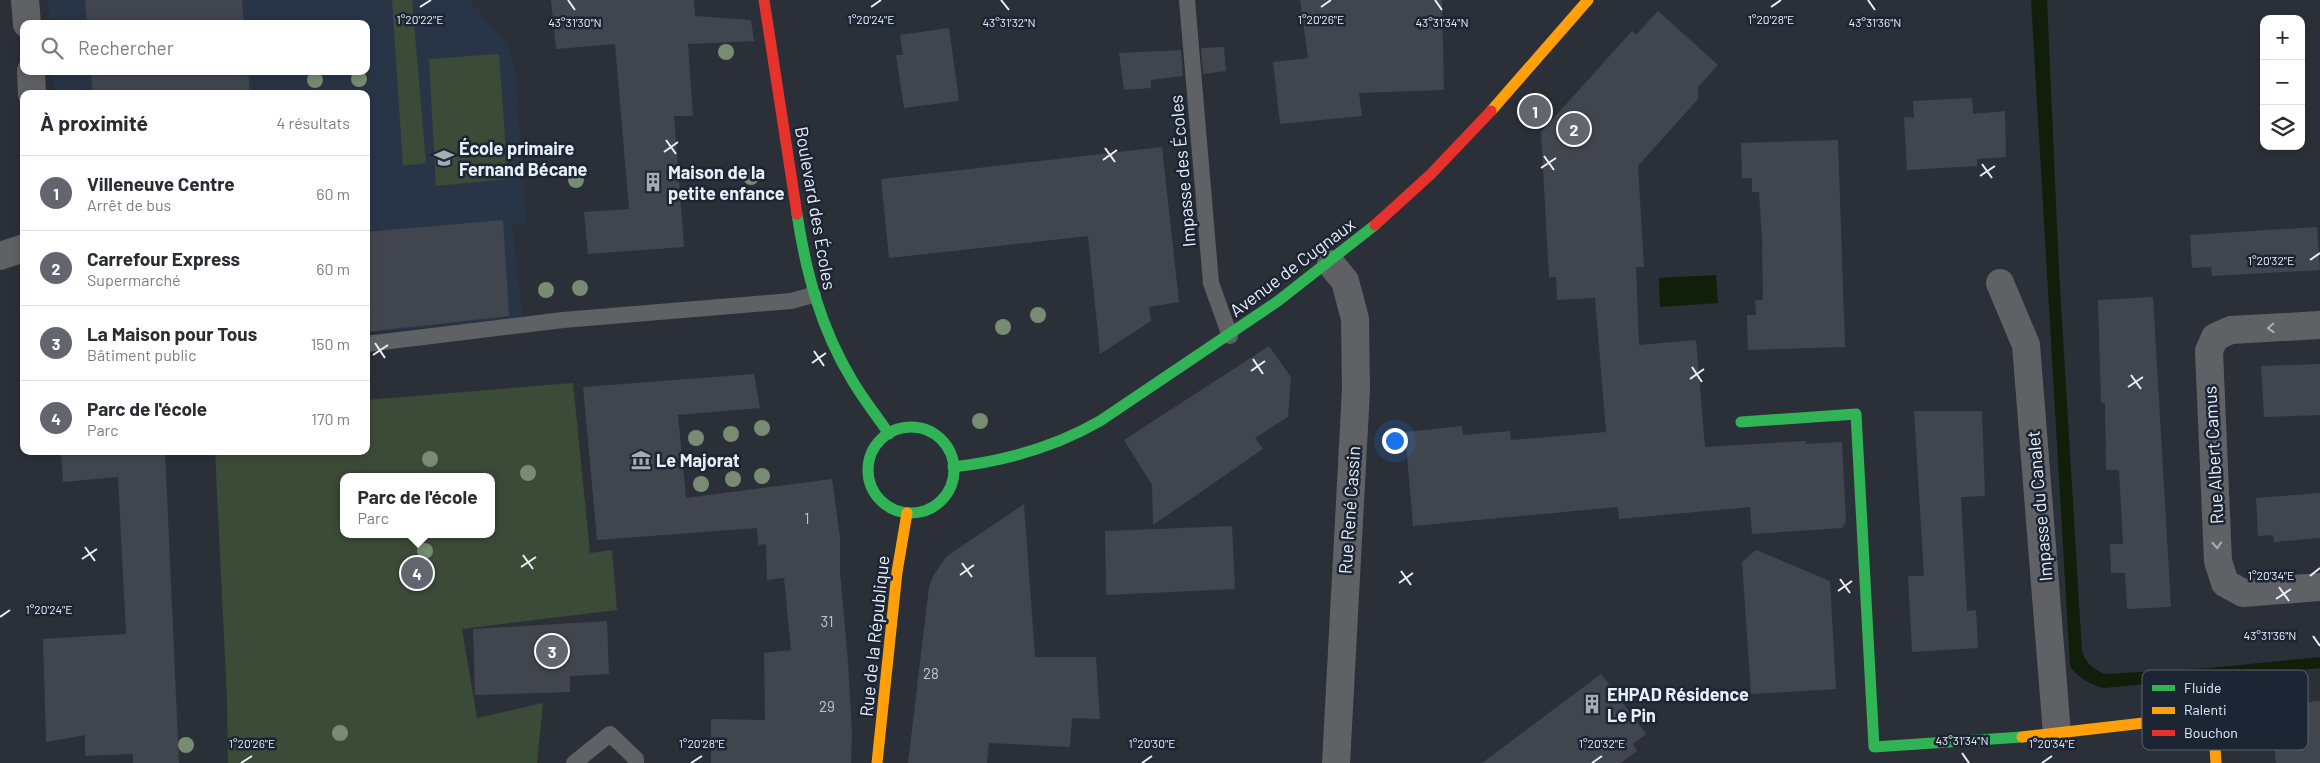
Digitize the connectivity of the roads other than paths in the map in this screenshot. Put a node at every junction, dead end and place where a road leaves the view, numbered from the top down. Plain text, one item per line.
1 (25, 0) edge
2 (764, 0) edge
3 (1187, 0) edge
4 (1588, 0) edge
5 (27, 20) edge
6 (31, 75) edge
7 (32, 90) edge
8 (20, 249) edge
9 (0, 256) edge
10 (1331, 264) junction
11 (2000, 283) dead end
12 (813, 295) junction
13 (2320, 325) edge
14 (1230, 336) junction
15 (370, 344) edge
16 (1741, 422) dead end
17 (889, 434) junction
18 (953, 467) junction
19 (907, 513) junction
20 (2320, 587) edge
21 (2142, 724) edge
22 (2057, 734) junction
23 (2215, 750) edge
24 (574, 763) edge
25 (636, 763) edge
26 (877, 763) edge
27 (1336, 763) edge
28 (2216, 763) edge

1 - 5 street
2 - 12 street, Boulevard des Écoles
3 - 14 lane, Impasse des Écoles
4 - 10 street, Avenue de Cugnaux
6 - 7 street
8 - 9 street
10 - 14 street, Avenue de Cugnaux
10 - 27 street, Rue René Cassin
11 - 22 street, Impasse du Canalet
12 - 15 lane
12 - 17 street, Boulevard des Écoles
13 -> 20 street, Rue Albert Camus
14 - 18 street, Avenue de Cugnaux
16 - 22 street
17 - 18 street
17 - 19 street
18 - 19 street
19 - 26 street, Rue de la République
21 - 22 street
23 - 28 street
24 - 25 lane

